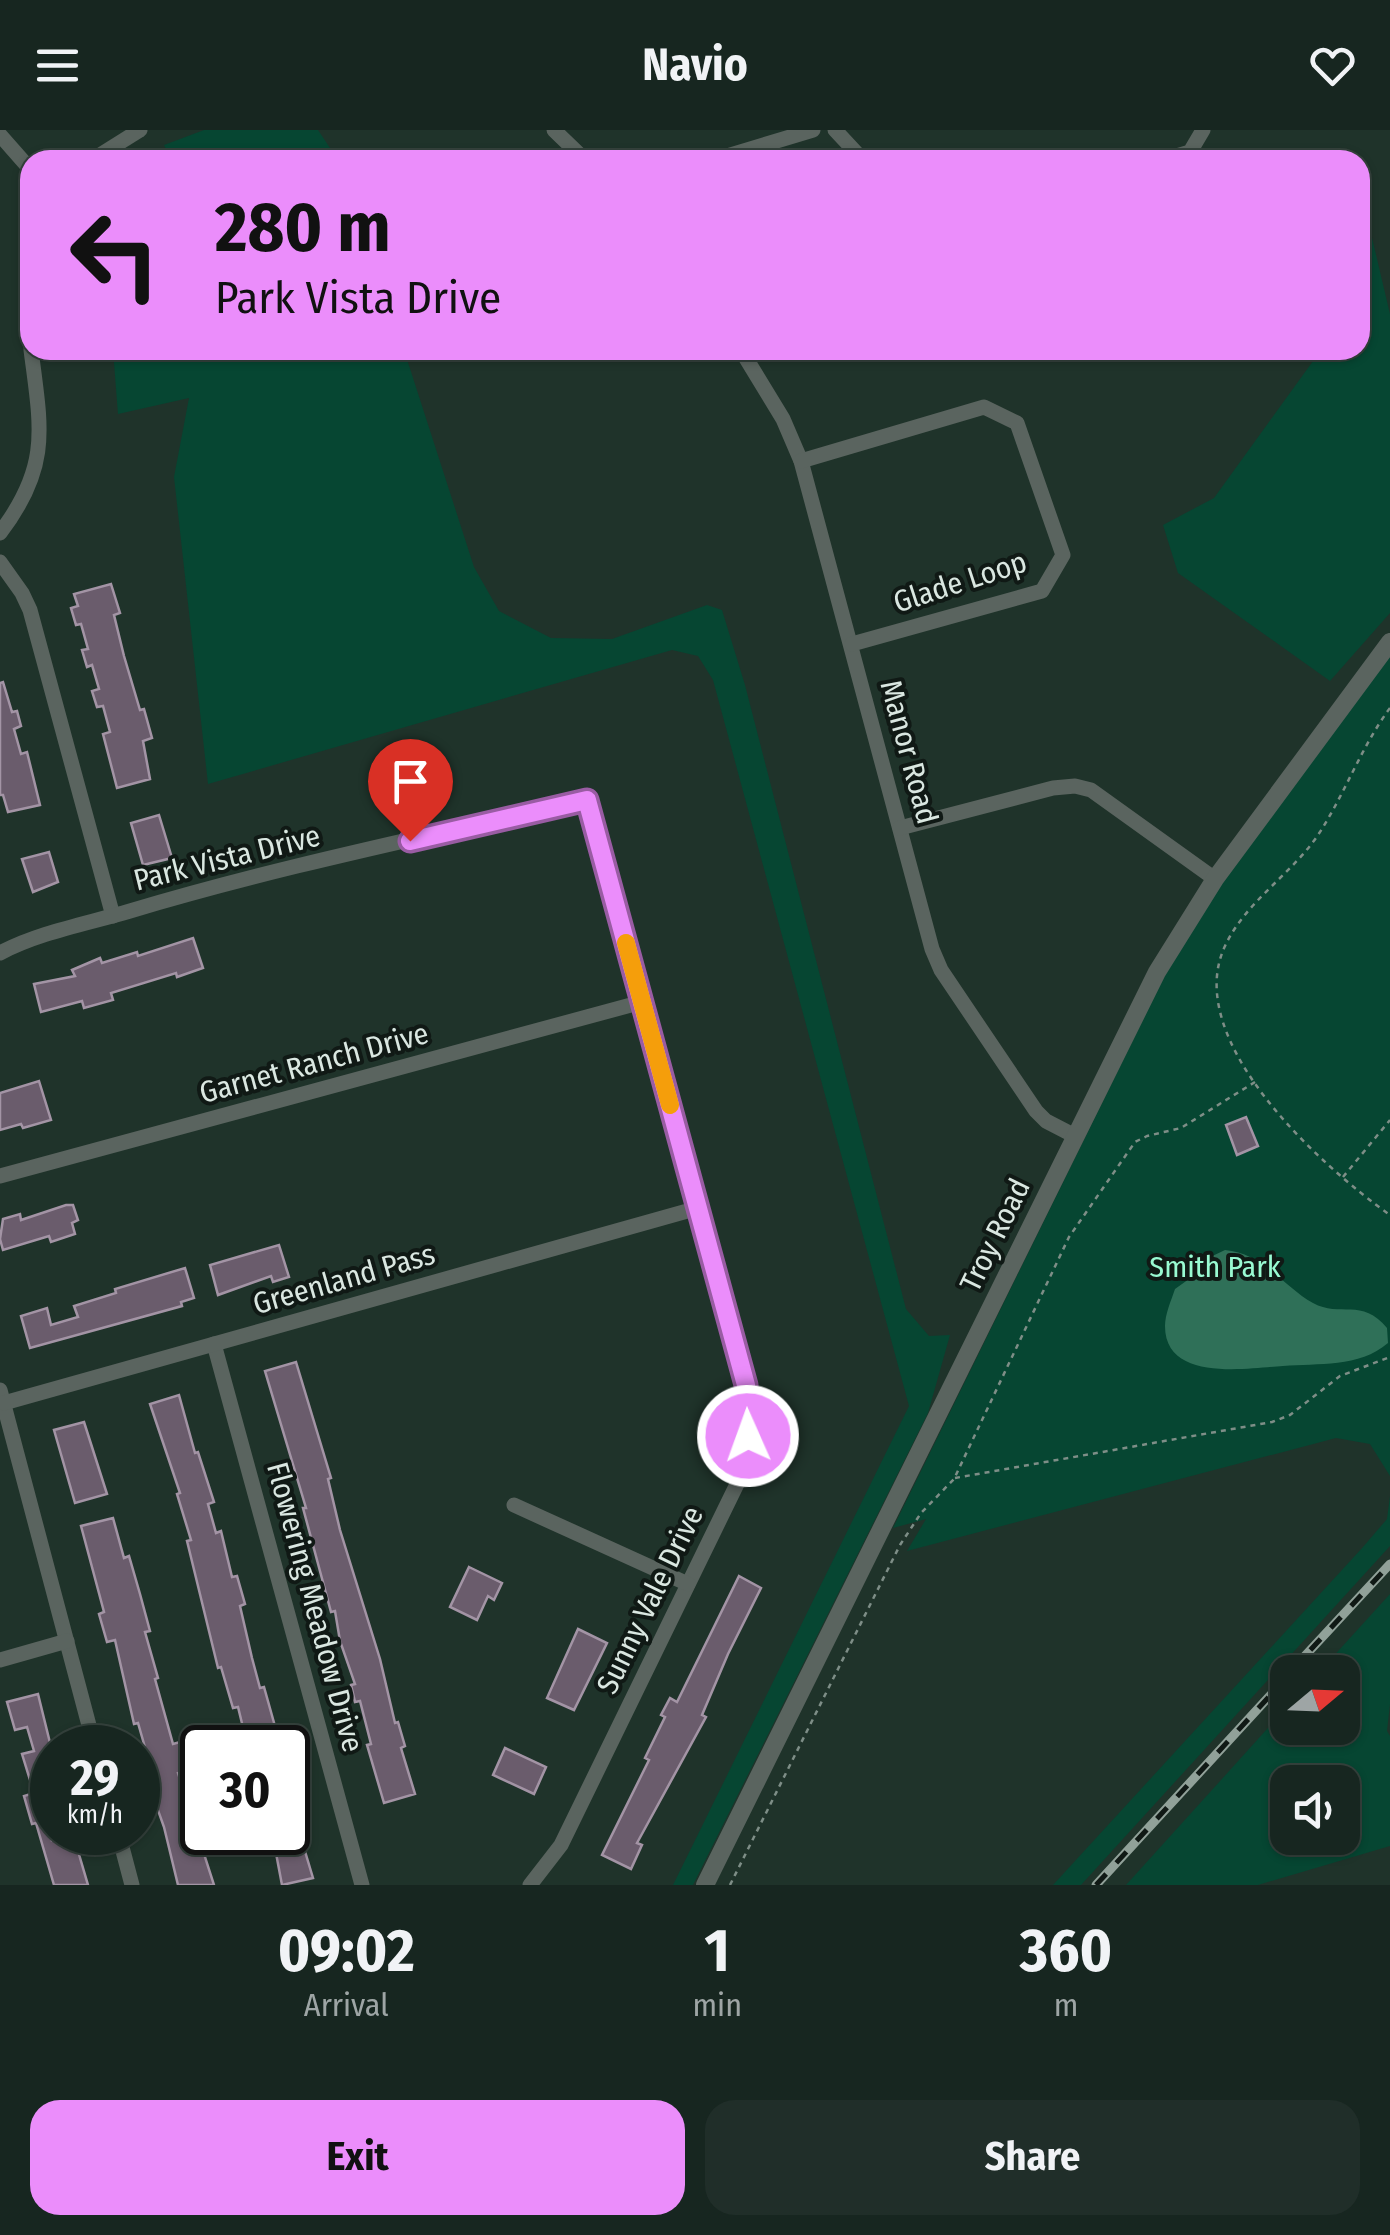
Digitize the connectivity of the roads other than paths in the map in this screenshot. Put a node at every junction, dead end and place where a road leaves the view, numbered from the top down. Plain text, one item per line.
1 (140, 130) edge
2 (554, 130) edge
3 (812, 130) edge
4 (835, 130) edge
5 (0, 136) edge
6 (108, 150) edge
7 (575, 150) edge
8 (747, 150) edge
9 (854, 150) edge
10 (20, 158) edge
11 (31, 360) edge
12 (747, 360) edge
13 (801, 461) junction
14 (0, 533) edge
15 (0, 562) edge
16 (1390, 642) edge
17 (852, 644) junction
18 (587, 800) joint
19 (900, 828) junction
20 (1215, 879) junction
21 (113, 916) junction
22 (0, 954) edge
23 (642, 1002) junction
24 (1075, 1136) junction
25 (0, 1176) edge
26 (698, 1208) junction
27 (214, 1344) junction
28 (2, 1396) edge
29 (514, 1505) dead end
30 (688, 1584) junction
31 (66, 1641) junction
32 (0, 1660) edge
33 (89, 1725) edge
34 (124, 1855) edge
35 (132, 1885) edge
36 (362, 1885) edge
37 (530, 1885) edge
38 (706, 1885) edge

1 - 6 street
2 - 7 street
3 - 8 street
4 - 9 street
5 - 10 street
11 - 14 street
12 - 13 street, Manor Road
13 - 17 street, Manor Road
13 - 17 street, Glade Loop
15 - 21 street
16 - 20 street, Troy Road
17 - 19 street, Manor Road
18 - 21 street, Park Vista Drive
18 - 23 street, Sunny Vale Drive
19 - 20 street
19 - 24 street, Manor Road
20 - 24 street, Troy Road
21 - 22 street, Park Vista Drive
23 - 25 street, Garnet Ranch Drive
23 - 26 street, Sunny Vale Drive
24 - 38 street, Troy Road
26 - 27 street, Greenland Pass
26 - 30 street, Sunny Vale Drive
27 - 28 street, Greenland Pass
27 - 36 street, Flowering Meadow Drive
28 - 31 street
29 - 30 street
30 - 37 street, Sunny Vale Drive
31 - 32 street
31 - 33 street
34 - 35 street

